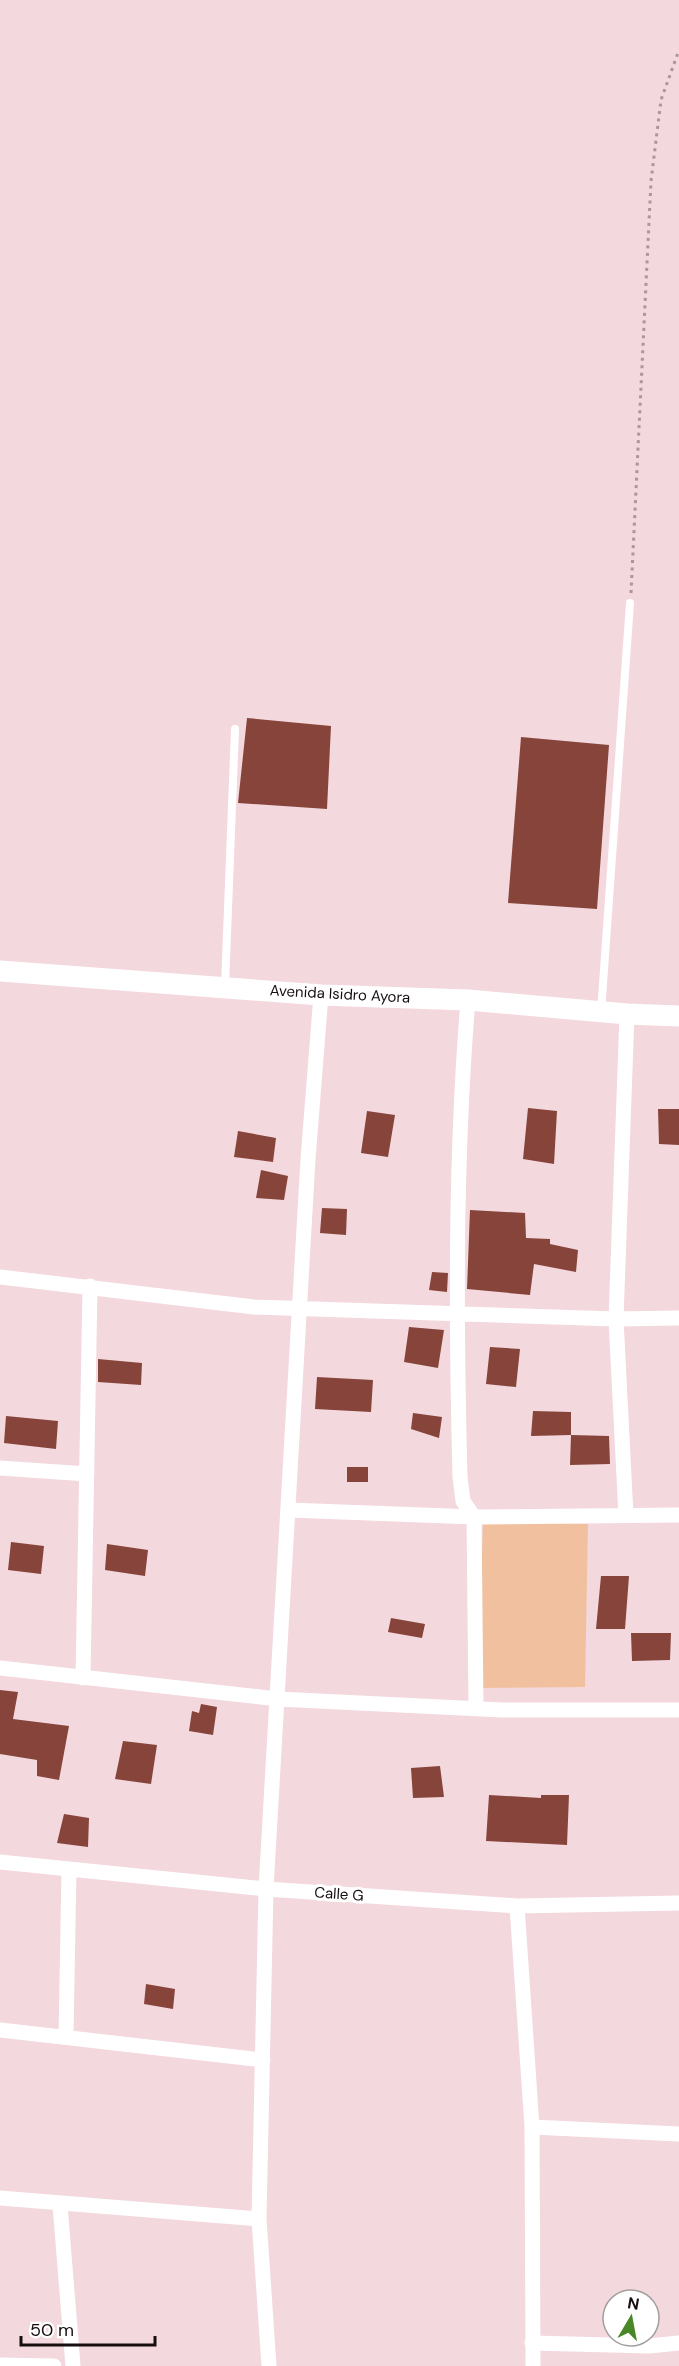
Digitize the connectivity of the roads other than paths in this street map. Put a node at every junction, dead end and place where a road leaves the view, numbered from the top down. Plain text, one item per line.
1 (630, 603) road end
2 (235, 729) dead end
3 (0, 971) edge
4 (225, 986) junction
5 (321, 995) junction
6 (468, 1000) junction
7 (602, 1012) junction
8 (627, 1014) junction
9 (679, 1016) edge
10 (0, 1276) edge
11 (90, 1286) junction
12 (301, 1310) junction
13 (456, 1313) junction
14 (679, 1318) edge
15 (616, 1319) junction
16 (0, 1468) edge
17 (87, 1474) junction
18 (290, 1510) junction
19 (679, 1515) edge
20 (626, 1516) junction
21 (474, 1517) junction
22 (0, 1668) edge
23 (83, 1678) junction
24 (278, 1699) junction
25 (476, 1708) junction
26 (679, 1710) edge
27 (0, 1862) edge
28 (69, 1869) junction
29 (266, 1888) junction
30 (679, 1903) edge
31 (517, 1906) junction
32 (0, 2030) edge
33 (66, 2037) junction
34 (263, 2060) junction
35 (532, 2127) junction
36 (679, 2134) edge
37 (0, 2198) edge
38 (60, 2205) junction
39 (260, 2219) junction
40 (532, 2343) junction
41 (679, 2343) edge
42 (0, 2365) edge
43 (54, 2366) edge
44 (73, 2366) edge
45 (269, 2366) edge
46 (533, 2366) edge

1 - 7 lane
2 - 4 lane
3 - 4 street, Avenida Isidro Ayora
4 - 5 street, Avenida Isidro Ayora
5 - 6 street, Avenida Isidro Ayora
5 - 12 street
6 - 7 street, Avenida Isidro Ayora
6 - 13 street
7 - 8 street, Avenida Isidro Ayora
8 - 9 street, Avenida Isidro Ayora
8 - 15 street
10 - 11 street
11 - 12 street
11 - 17 street
12 - 13 street
12 - 18 street
13 - 15 street
13 - 21 street
14 - 15 street
15 - 20 street
16 - 17 street
17 - 23 street
18 - 21 street
18 - 24 street
19 - 20 street
20 - 21 street
21 - 25 street
22 - 23 street
23 - 24 street
24 - 25 street
24 - 29 street
25 - 26 street
27 - 28 street, Calle G
28 - 29 street, Calle G
28 - 33 street
29 - 31 street, Calle G
29 - 34 street
30 - 31 street, Calle G
31 - 35 street
32 - 33 street
33 - 34 street
34 - 39 street
35 - 36 street
35 - 40 street
37 - 38 street
38 - 39 street
38 - 44 street
39 - 45 street
40 - 41 street
40 - 46 street
42 - 43 street

